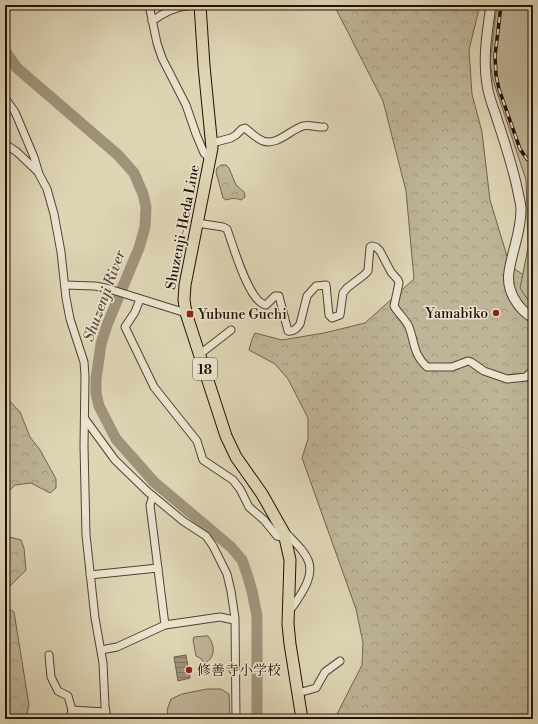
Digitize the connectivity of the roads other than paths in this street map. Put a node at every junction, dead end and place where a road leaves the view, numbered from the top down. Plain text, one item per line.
1 (149, 5) edge
2 (203, 5) edge
3 (491, 5) edge
4 (152, 21) junction
5 (7, 101) edge
6 (324, 127) dead end
7 (212, 143) junction
8 (5, 144) edge
9 (211, 157) junction
10 (39, 174) junction
11 (197, 223) junction
12 (65, 284) junction
13 (136, 298) junction
14 (186, 313) junction
15 (533, 318) edge
16 (231, 330) dead end
17 (200, 354) junction
18 (533, 370) edge
19 (84, 419) junction
20 (153, 496) junction
21 (285, 534) junction
22 (158, 568) junction
23 (90, 575) junction
24 (288, 611) junction
25 (234, 620) junction
26 (165, 625) junction
27 (101, 650) junction
28 (49, 655) dead end
29 (340, 661) dead end
30 (298, 693) junction
31 (72, 710) junction
32 (106, 716) edge
33 (70, 719) edge
34 (236, 719) edge
35 (302, 719) edge

1 - 4 street
2 - 4 street
2 - 7 main road, Shuzenji-Heda Line / 18
3 - 15 street
4 - 9 street
5 - 10 street
6 - 7 street
7 - 9 main road, Shuzenji-Heda Line / 18
8 - 10 street
9 - 11 main road, Shuzenji-Heda Line / 18
10 - 12 street
11 - 14 main road, Shuzenji-Heda Line / 18
11 - 18 street
12 - 13 street
12 - 19 street
13 - 14 street
13 - 21 street
14 - 17 main road, Shuzenji-Heda Line / 18
16 - 17 street
17 - 21 main road, Shuzenji-Heda Line / 18
19 - 20 street
19 - 23 street
20 - 22 street
20 - 25 street
21 - 24 main road, Shuzenji-Heda Line / 18
21 - 24 street
22 - 23 street
22 - 26 street
23 - 27 street
24 - 30 main road, Shuzenji-Heda Line / 18
25 - 26 street
25 - 34 street
26 - 27 street
27 - 32 street
28 - 31 street
29 - 30 street
30 - 35 main road, Shuzenji-Heda Line / 18
31 - 32 street
31 - 33 street

